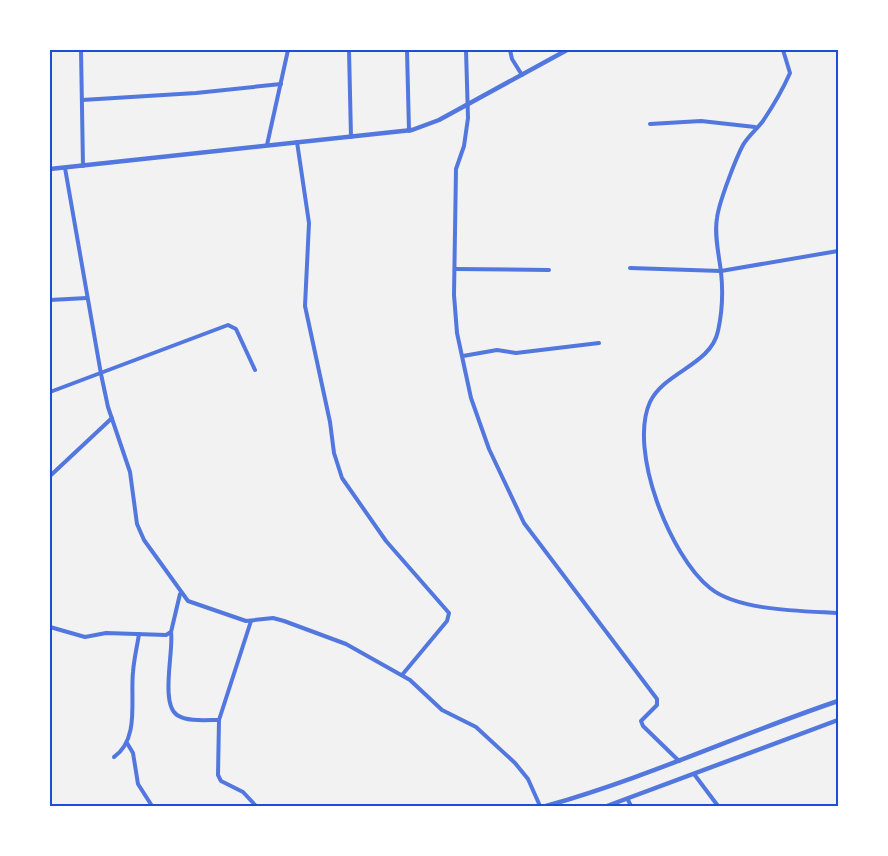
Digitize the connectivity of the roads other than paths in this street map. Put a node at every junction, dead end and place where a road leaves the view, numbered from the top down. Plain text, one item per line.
1 (81, 50) edge
2 (288, 50) edge
3 (349, 50) edge
4 (407, 50) edge
5 (466, 50) edge
6 (510, 50) edge
7 (567, 50) edge
8 (783, 50) edge
9 (522, 75) junction
10 (281, 84) junction
11 (82, 100) junction
12 (466, 105) junction
13 (650, 124) dead end
14 (755, 127) junction
15 (409, 131) junction
16 (351, 137) junction
17 (297, 142) junction
18 (267, 145) junction
19 (83, 165) junction
20 (66, 168) junction
21 (50, 169) edge
22 (838, 251) edge
23 (630, 268) dead end
24 (455, 269) junction
25 (549, 270) dead end
26 (721, 271) junction
27 (87, 298) junction
28 (50, 300) edge
29 (599, 343) dead end
30 (463, 356) junction
31 (255, 370) dead end
32 (101, 374) junction
33 (50, 392) edge
34 (112, 418) junction
35 (50, 476) edge
36 (180, 593) junction
37 (838, 613) edge
38 (251, 621) junction
39 (50, 627) edge
40 (171, 632) junction
41 (139, 634) junction
42 (402, 675) junction
43 (838, 701) edge
44 (219, 720) junction
45 (838, 720) edge
46 (127, 743) junction
47 (114, 757) dead end
48 (679, 761) junction
49 (694, 774) junction
50 (628, 800) junction
51 (152, 807) edge
52 (256, 807) edge
53 (540, 807) edge
54 (546, 807) edge
55 (607, 807) edge
56 (631, 807) edge
57 (718, 807) edge

1 - 11 street
2 - 10 street
3 - 16 street
4 - 15 street
5 - 12 street
6 - 9 street
7 - 9 street
8 - 14 street
9 - 12 street
10 - 11 street
10 - 18 street
11 - 19 street
12 - 15 street
12 - 24 street
13 - 14 street
14 - 26 street
15 - 16 street
16 - 17 street
17 - 18 street
17 - 42 street
18 - 19 street
19 - 20 street
20 - 21 street
20 - 27 street
22 - 26 street
23 - 26 street
24 - 25 street
24 - 30 street
26 - 37 street
27 - 28 street
27 - 32 street
29 - 30 street
30 - 48 street
31 - 32 street
32 - 33 street
32 - 34 street
34 - 35 street
34 - 36 street
36 - 38 street
36 - 40 street
38 - 42 street
38 - 44 street
39 - 41 street
40 - 41 street
40 - 44 street
41 - 46 street
42 - 53 street
43 - 48 street
44 - 52 street
45 - 49 street
46 - 47 street
46 - 51 street
48 - 54 street
49 - 50 street
49 - 57 street
50 - 55 street
50 - 56 street

